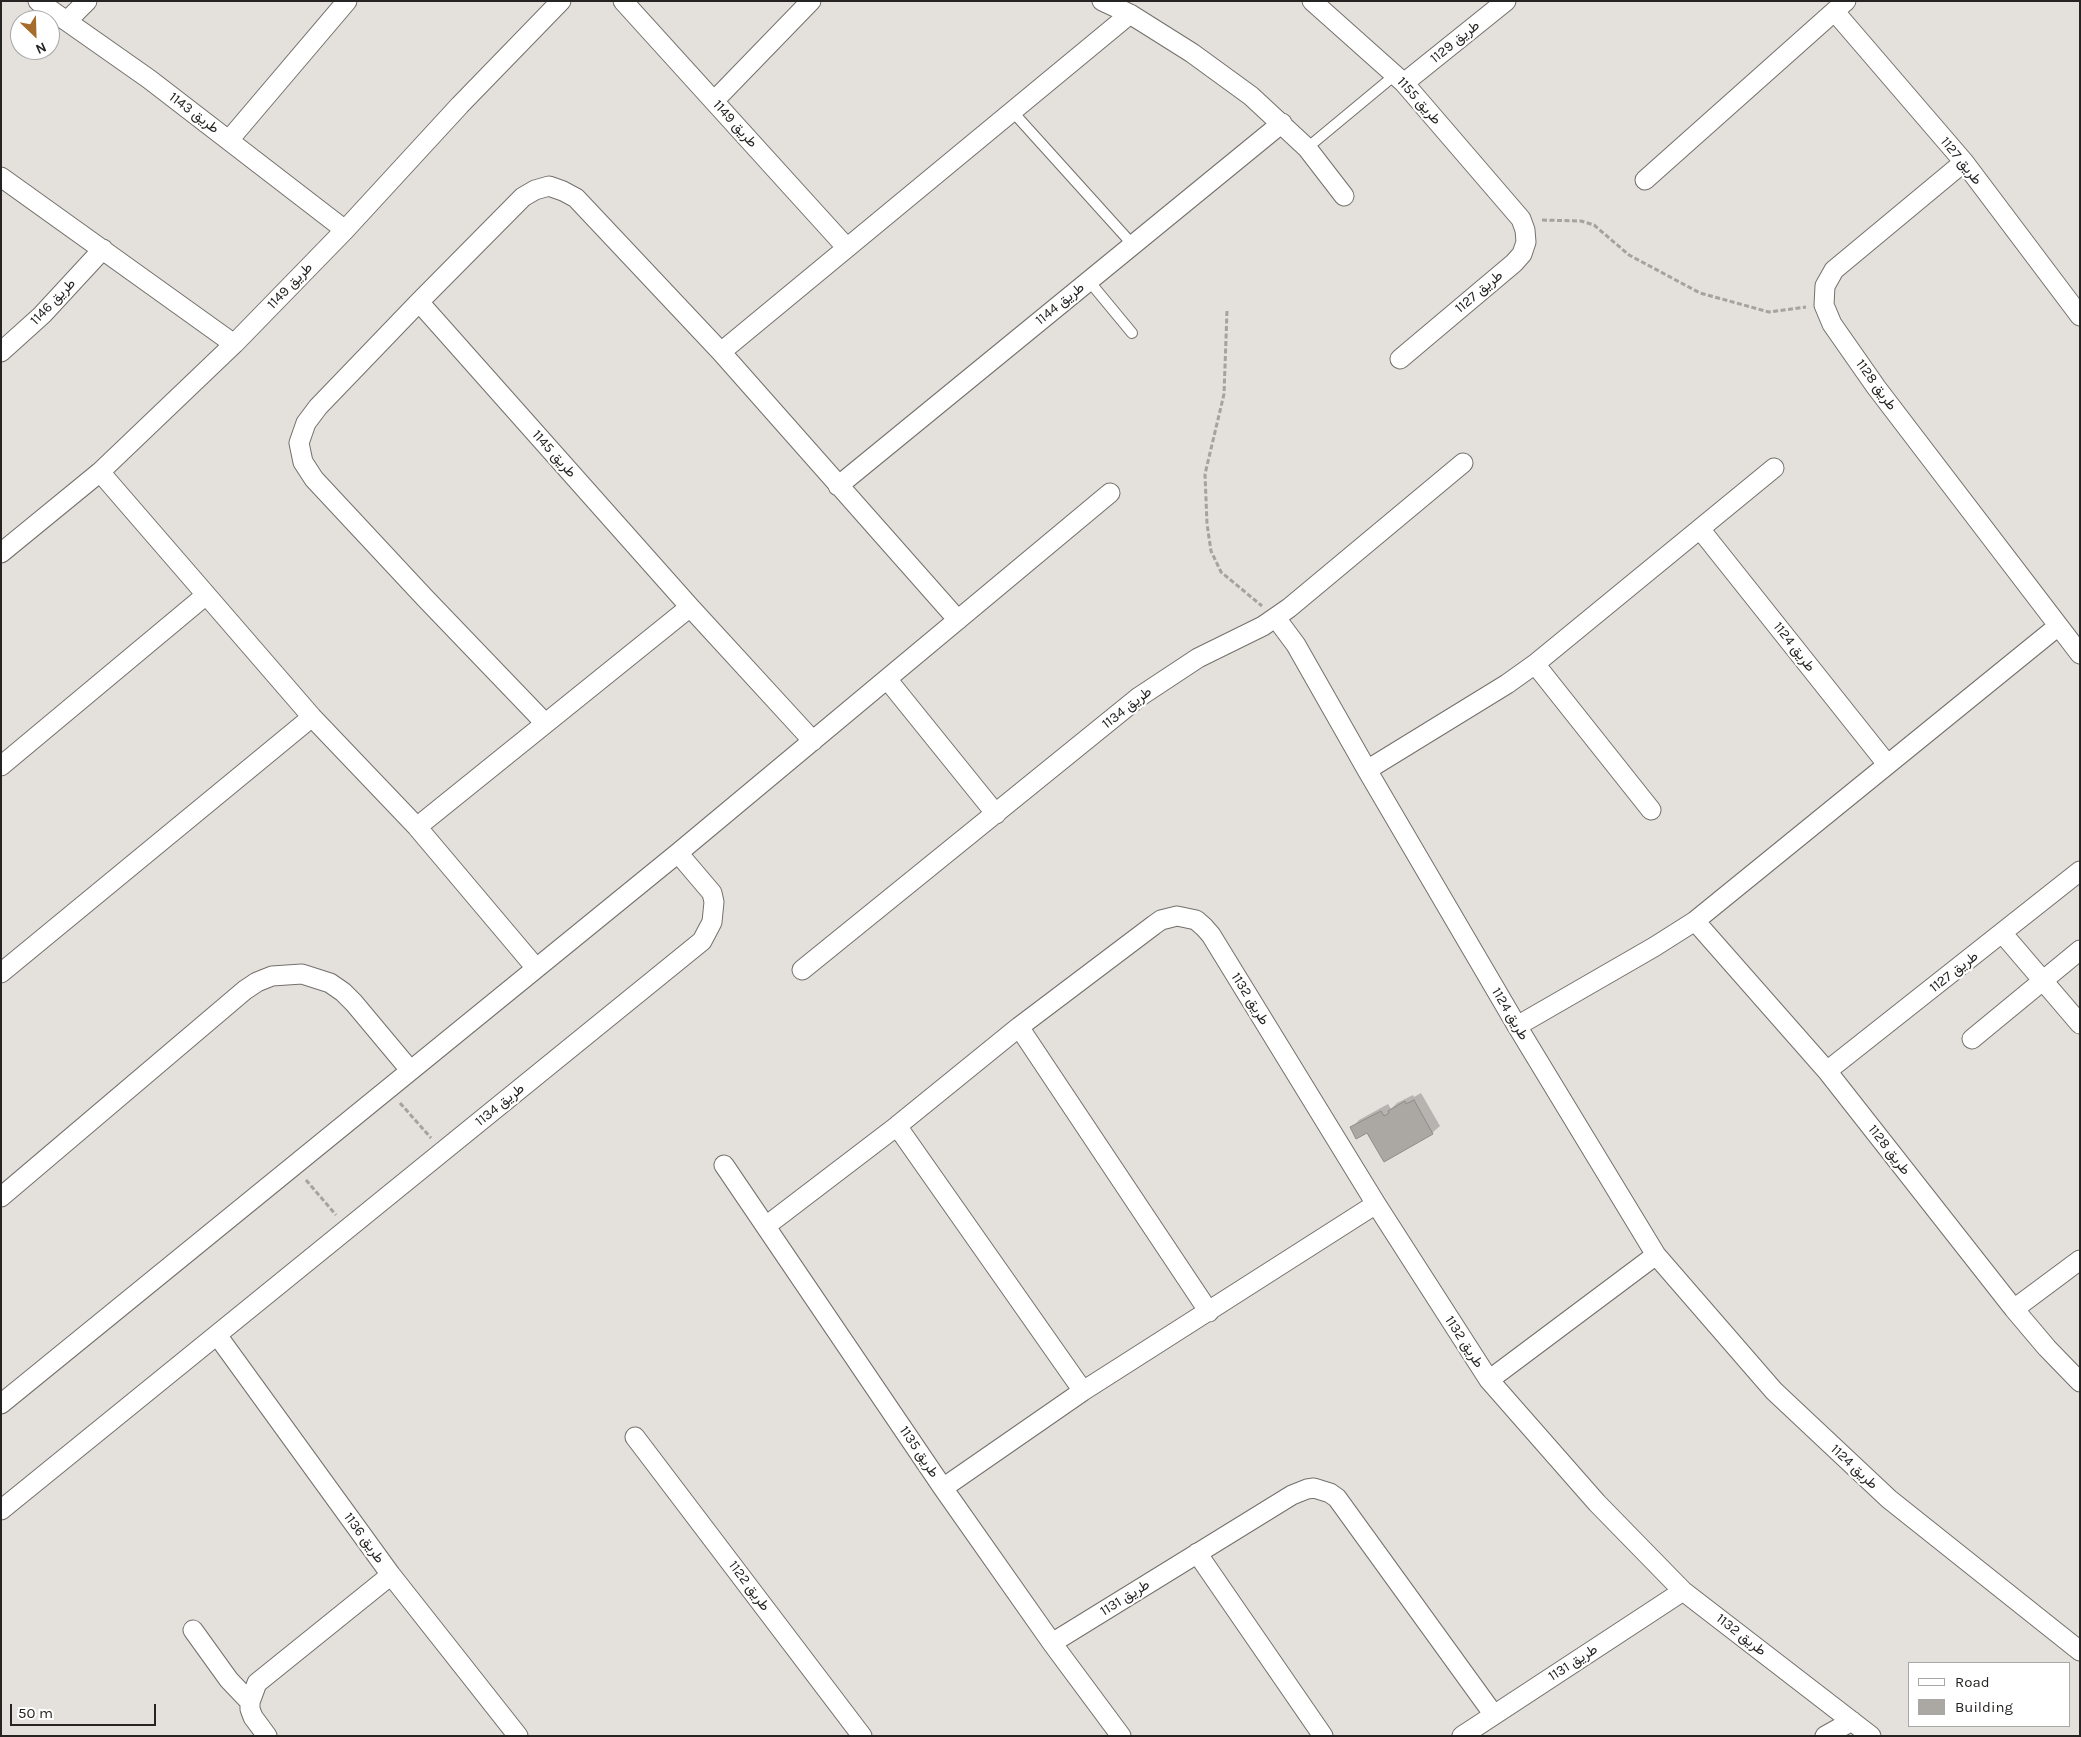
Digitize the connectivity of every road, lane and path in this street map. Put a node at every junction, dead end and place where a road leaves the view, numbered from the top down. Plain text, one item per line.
1 (38, 1) edge
2 (87, 1) edge
3 (347, 1) edge
4 (561, 1) edge
5 (623, 1) edge
6 (811, 1) edge
7 (1102, 1) edge
8 (1312, 1) edge
9 (1506, 1) edge
10 (1840, 6) edge
11 (1130, 14) junction
12 (68, 21) junction
13 (1399, 79) junction
14 (714, 101) junction
15 (1012, 112) junction
16 (1282, 123) junction
17 (229, 140) junction
18 (1308, 148) junction
19 (1964, 162) junction
20 (1, 177) edge
21 (1645, 180) dead end
22 (1344, 196) dead end
23 (1518, 215) junction
24 (345, 230) junction
25 (1133, 245) junction
26 (847, 248) junction
27 (103, 249) junction
28 (1089, 281) junction
29 (419, 302) junction
30 (1824, 305) junction
31 (1227, 311) dead end
32 (2080, 316) edge
33 (1132, 332) dead end
34 (234, 344) junction
35 (1, 352) edge
36 (721, 352) junction
37 (1400, 359) dead end
38 (1464, 463) dead end
39 (1774, 468) dead end
40 (100, 472) junction
41 (838, 486) junction
42 (1110, 493) dead end
43 (1700, 529) junction
44 (1, 553) edge
45 (206, 595) junction
46 (690, 607) junction
47 (1276, 618) junction
48 (958, 620) junction
49 (2058, 627) junction
50 (2080, 654) edge
51 (1535, 664) junction
52 (887, 679) junction
53 (312, 717) junction
54 (546, 723) junction
55 (813, 741) junction
56 (1888, 764) junction
57 (1, 766) edge
58 (1367, 770) junction
59 (1651, 810) dead end
60 (996, 814) junction
61 (417, 827) junction
62 (678, 853) junction
63 (2080, 871) edge
64 (1694, 921) junction
65 (2003, 934) junction
66 (2080, 950) edge
67 (536, 968) junction
68 (802, 970) dead end
69 (1, 973) edge
70 (2043, 980) junction
71 (2080, 1024) edge
72 (1517, 1026) junction
73 (1019, 1027) junction
74 (1972, 1039) dead end
75 (410, 1070) junction
76 (1828, 1071) junction
77 (387, 1089) junction
78 (897, 1126) junction
79 (443, 1152) junction
80 (724, 1164) dead end
81 (294, 1165) junction
82 (1, 1197) edge
83 (1376, 1204) junction
84 (766, 1226) junction
85 (348, 1229) junction
86 (1656, 1255) junction
87 (2080, 1260) edge
88 (2014, 1309) junction
89 (1209, 1312) junction
90 (217, 1335) junction
91 (1489, 1380) junction
92 (2080, 1382) edge
93 (1083, 1391) junction
94 (1, 1404) edge
95 (635, 1437) dead end
96 (943, 1488) junction
97 (1, 1510) edge
98 (1197, 1553) junction
99 (390, 1574) junction
100 (1683, 1591) junction
101 (193, 1630) dead end
102 (1052, 1644) junction
103 (2080, 1651) edge
104 (250, 1702) junction
105 (1494, 1715) junction
106 (1852, 1721) junction
107 (267, 1736) edge
108 (518, 1736) edge
109 (862, 1736) edge
110 (1121, 1736) edge
111 (1323, 1736) edge
112 (1462, 1736) edge
113 (1825, 1736) edge
114 (1871, 1736) edge

1 - 12 street, طريق 1143
2 - 12 street
3 - 17 street
4 - 24 street, طريق 1149
5 - 14 street, طريق 1149
6 - 14 street
7 - 11 street
8 - 13 street, طريق 1155
9 - 13 street, طريق 1129
10 - 19 street, طريق 1127
10 - 21 street, طريق 1127
11 - 15 street
11 - 16 street
12 - 17 street, طريق 1143
13 - 18 lane
13 - 23 street, طريق 1155
14 - 26 street, طريق 1149
15 - 25 lane
15 - 26 street
16 - 18 street
16 - 25 street, طريق 1144
17 - 24 street, طريق 1143
18 - 22 street
19 - 30 street
19 - 32 street, طريق 1127
20 - 27 street
23 - 30 path
23 - 37 street, طريق 1127
24 - 34 street, طريق 1149
25 - 28 street, طريق 1144
26 - 36 street
27 - 34 street
27 - 35 street, طريق 1146
28 - 33 lane
28 - 41 street, طريق 1144
29 - 36 street
29 - 46 street, طريق 1145
29 - 54 street
30 - 49 street, طريق 1128
31 - 47 path
34 - 40 street, طريق 1149
36 - 41 street
38 - 47 street, طريق 1134
39 - 43 street
40 - 44 street, طريق 1149
40 - 45 street
41 - 48 street
42 - 48 street
43 - 51 street
43 - 56 street, طريق 1124
45 - 53 street
45 - 57 street
46 - 54 street
46 - 55 street, طريق 1145
47 - 58 street, طريق 1124
47 - 60 street, طريق 1134
48 - 52 street
49 - 50 street, طريق 1128
49 - 56 street
51 - 58 street
51 - 59 street
52 - 55 street
52 - 60 street
53 - 61 street
53 - 69 street
54 - 61 street
55 - 62 street
56 - 64 street
58 - 72 street, طريق 1124
60 - 68 street, طريق 1134
61 - 67 street
62 - 67 street
62 - 79 street, طريق 1134
63 - 65 street, طريق 1127
64 - 72 street
64 - 76 street, طريق 1128
65 - 70 street
65 - 76 street, طريق 1127
66 - 70 street
67 - 75 street
70 - 71 street
70 - 74 street
72 - 86 street, طريق 1124
73 - 78 street, طريق 1132
73 - 83 street, طريق 1132
73 - 89 street
75 - 77 street
75 - 82 street
76 - 88 street, طريق 1128
77 - 79 path
77 - 81 street
78 - 84 street, طريق 1132
78 - 93 street
79 - 85 street, طريق 1134
80 - 84 street, طريق 1135
81 - 85 path
81 - 94 street
83 - 89 street
83 - 91 street, طريق 1132
84 - 96 street, طريق 1135
85 - 90 street, طريق 1134
86 - 91 street
86 - 103 street, طريق 1124
87 - 88 street
88 - 92 street, طريق 1128
89 - 93 street
90 - 97 street, طريق 1134
90 - 99 street, طريق 1136
91 - 100 street, طريق 1132
93 - 96 street
95 - 109 street, طريق 1122
96 - 102 street, طريق 1135
98 - 102 street, طريق 1131
98 - 105 street, طريق 1131
98 - 111 street
99 - 104 street
99 - 108 street, طريق 1136
100 - 105 street, طريق 1131
100 - 106 street, طريق 1132
101 - 104 street
102 - 110 street, طريق 1135
104 - 107 street
105 - 112 street, طريق 1131
106 - 113 street
106 - 114 street

